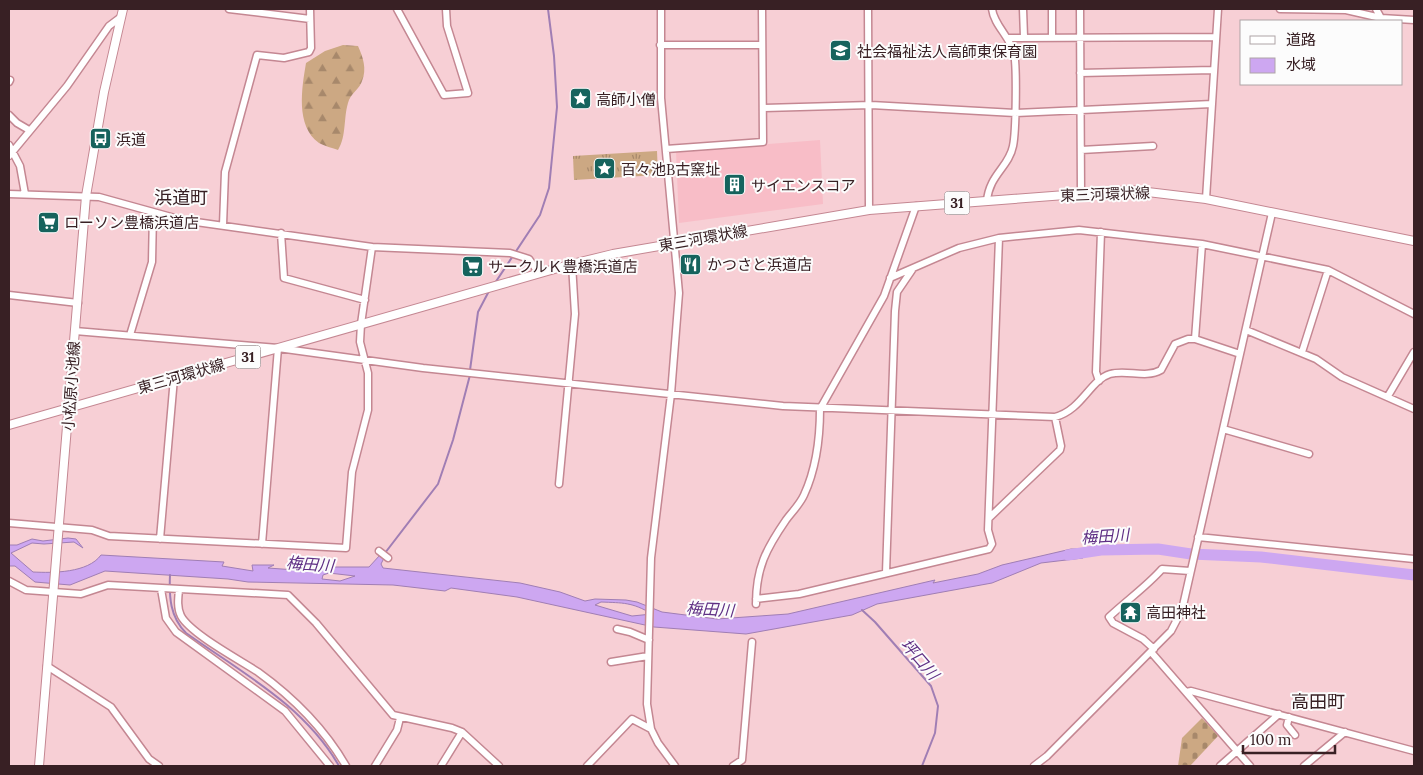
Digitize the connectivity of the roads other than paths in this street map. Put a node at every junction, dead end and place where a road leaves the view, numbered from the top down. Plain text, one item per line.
1 (123, 9) edge
2 (229, 9) edge
3 (310, 9) edge
4 (397, 9) edge
5 (446, 9) edge
6 (661, 9) edge
7 (762, 9) edge
8 (868, 9) edge
9 (992, 9) edge
10 (1024, 9) edge
11 (1052, 9) edge
12 (1080, 9) edge
13 (1218, 9) edge
14 (1280, 9) edge
15 (1376, 9) edge
16 (121, 17) junction
17 (1382, 18) junction
18 (310, 19) junction
19 (1414, 20) edge
20 (1024, 37) junction
21 (1052, 37) junction
22 (1080, 37) junction
23 (1216, 37) junction
24 (1007, 38) junction
25 (660, 45) junction
26 (762, 46) junction
27 (1213, 70) junction
28 (1080, 73) junction
29 (1212, 104) junction
30 (867, 105) junction
31 (764, 108) junction
32 (1080, 110) junction
33 (1015, 113) junction
34 (9, 115) edge
35 (30, 130) junction
36 (1153, 146) dead end
37 (666, 149) junction
38 (1081, 150) junction
39 (10, 151) edge
40 (9, 194) edge
41 (25, 194) junction
42 (1081, 194) junction
43 (86, 196) junction
44 (1206, 199) junction
45 (987, 201) junction
46 (916, 206) junction
47 (869, 210) junction
48 (153, 213) junction
49 (1272, 213) junction
50 (223, 225) junction
51 (1101, 232) junction
52 (281, 233) junction
53 (999, 238) junction
54 (1414, 241) edge
55 (674, 244) junction
56 (1202, 244) junction
57 (372, 247) junction
58 (1263, 256) junction
59 (572, 264) junction
60 (915, 267) junction
61 (1328, 270) junction
62 (538, 272) junction
63 (890, 278) junction
64 (9, 295) edge
65 (365, 300) junction
66 (78, 303) junction
67 (1414, 314) edge
68 (361, 324) junction
69 (1246, 330) junction
70 (75, 332) junction
71 (130, 335) junction
72 (1195, 340) junction
73 (278, 348) junction
74 (1302, 352) junction
75 (1414, 352) edge
76 (1240, 354) junction
77 (365, 359) junction
78 (174, 378) junction
79 (1100, 381) junction
80 (569, 383) junction
81 (671, 394) junction
82 (1388, 396) junction
83 (70, 407) junction
84 (820, 409) junction
85 (1414, 409) edge
86 (892, 411) junction
87 (993, 415) junction
88 (1055, 417) junction
89 (9, 425) edge
90 (1224, 429) junction
91 (1309, 454) dead end
92 (559, 484) dead end
93 (989, 518) junction
94 (9, 523) edge
95 (59, 530) junction
96 (1198, 537) junction
97 (160, 539) junction
98 (262, 544) junction
99 (379, 551) dead end
100 (388, 558) dead end
101 (1414, 559) edge
102 (1190, 571) junction
103 (886, 573) junction
104 (9, 581) edge
105 (161, 589) junction
106 (53, 590) junction
107 (174, 590) junction
108 (617, 629) dead end
109 (649, 640) junction
110 (752, 642) dead end
111 (1153, 651) junction
112 (648, 656) junction
113 (611, 662) dead end
114 (47, 666) junction
115 (1186, 692) junction
116 (1279, 714) junction
117 (1289, 717) junction
118 (400, 718) junction
119 (651, 729) junction
120 (462, 732) junction
121 (1345, 732) junction
122 (1295, 735) dead end
123 (1238, 751) junction
124 (1414, 751) edge
125 (742, 763) edge
126 (39, 766) edge
127 (158, 766) edge
128 (330, 766) edge
129 (346, 766) edge
130 (374, 766) edge
131 (441, 766) edge
132 (500, 766) edge
133 (587, 766) edge
134 (675, 766) edge
135 (733, 766) edge
136 (1034, 766) edge
137 (1220, 766) edge
138 (1250, 766) edge
139 (1304, 766) edge

1 - 16 main road, 小松原小池線
2 - 18 street
3 - 18 street
4 - 5 street
6 - 25 street
7 - 26 street
8 - 30 street
9 - 24 street
10 - 20 street
11 - 21 street
12 - 22 street
13 - 23 street
14 - 17 street
15 - 17 street
16 - 35 street
16 - 43 main road, 小松原小池線
17 - 19 street
18 - 50 street
20 - 21 street
20 - 24 street
21 - 22 street
22 - 23 street
22 - 28 street
23 - 27 street
24 - 33 street
25 - 26 street
25 - 37 street
26 - 31 street
27 - 28 street
27 - 29 street
28 - 32 street
29 - 32 street
29 - 44 street
30 - 31 street
30 - 33 street
30 - 47 street
31 - 37 street
32 - 33 street
32 - 38 street
33 - 45 street
34 - 35 street
35 - 39 street
36 - 38 street
37 - 55 street
38 - 42 street
39 - 41 street
40 - 41 street
41 - 43 street
42 - 44 main road, 東三河環状線 / 31
42 - 45 main road, 東三河環状線 / 31
43 - 48 street
43 - 66 main road, 小松原小池線
44 - 49 main road, 東三河環状線 / 31
45 - 46 main road, 東三河環状線 / 31
46 - 47 main road, 東三河環状線 / 31
46 - 63 street
47 - 55 main road, 東三河環状線 / 31
48 - 50 street
48 - 71 street
49 - 54 main road, 東三河環状線 / 31
49 - 58 street
50 - 52 street
51 - 53 street
51 - 56 street
51 - 79 street
52 - 57 street
52 - 65 street
53 - 60 street
53 - 87 street
55 - 59 main road, 東三河環状線 / 31
55 - 81 street
56 - 58 street
56 - 72 street
57 - 62 street
57 - 65 street
58 - 61 street
58 - 69 street
59 - 62 main road, 東三河環状線 / 31
59 - 80 street
60 - 63 street
60 - 86 street
61 - 67 street
61 - 74 street
62 - 68 main road, 東三河環状線 / 31
63 - 84 street
64 - 66 street
65 - 68 street
66 - 70 main road, 小松原小池線
68 - 73 main road, 東三河環状線 / 31
68 - 77 street
69 - 74 street
69 - 76 street
70 - 71 street
70 - 83 main road, 小松原小池線
71 - 73 street
72 - 76 street
72 - 79 street
73 - 77 street
73 - 78 main road, 東三河環状線 / 31
73 - 98 street
74 - 82 street
75 - 82 street
76 - 90 street
77 - 80 street
77 - 98 street
78 - 83 main road, 東三河環状線 / 31
78 - 97 street
79 - 88 street
80 - 81 street
80 - 92 street
81 - 84 street
81 - 109 street
82 - 85 street
83 - 89 main road, 東三河環状線 / 31
83 - 95 main road, 小松原小池線
84 - 86 street
84 - 103 street
86 - 87 street
86 - 103 street
87 - 88 street
87 - 93 street
88 - 93 street
90 - 91 street
90 - 96 street
93 - 103 street
94 - 95 street
95 - 97 street
95 - 106 main road, 小松原小池線
96 - 101 street
96 - 102 street
97 - 98 street
99 - 100 street
102 - 111 street
102 - 111 street
104 - 106 street
105 - 106 street
105 - 107 street
105 - 128 street
106 - 114 main road, 小松原小池線
107 - 118 street
107 - 129 street
108 - 109 street
109 - 112 street
110 - 125 street
111 - 115 street
111 - 136 street
112 - 113 street
112 - 119 street
114 - 126 main road, 小松原小池線
114 - 127 street
115 - 116 street
115 - 123 street
116 - 117 street
116 - 123 street
117 - 121 street
117 - 122 street
118 - 120 street
118 - 130 street
119 - 133 street
119 - 134 street
120 - 131 street
120 - 132 street
121 - 124 street
121 - 139 street
123 - 137 street
123 - 138 street
125 - 135 street

